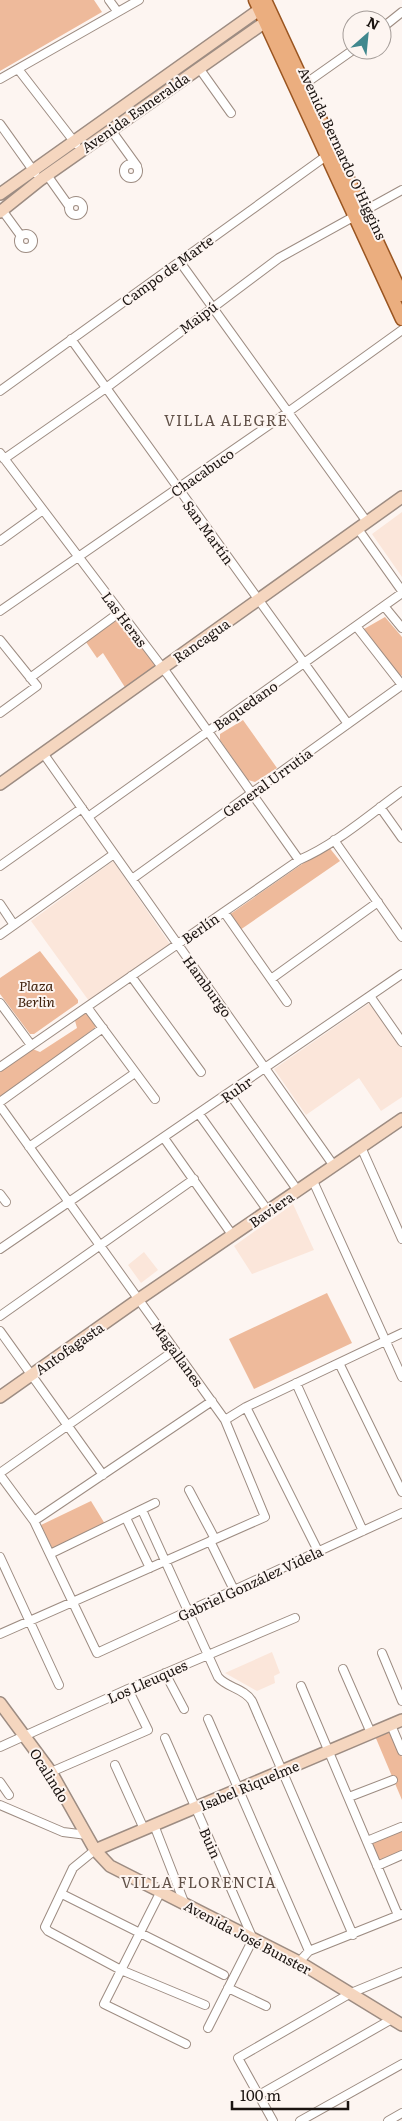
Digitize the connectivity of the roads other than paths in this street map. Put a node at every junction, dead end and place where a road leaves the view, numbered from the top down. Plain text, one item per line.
1 (109, 0) edge
2 (138, 0) edge
3 (262, 3) edge
4 (117, 11) junction
5 (402, 12) edge
6 (269, 19) junction
7 (392, 20) edge
8 (342, 58) edge
9 (199, 68) junction
10 (18, 69) junction
11 (0, 79) edge
12 (301, 86) junction
13 (232, 113) dead end
14 (0, 124) edge
15 (111, 130) junction
16 (78, 146) junction
17 (331, 152) junction
18 (137, 166) dead end
19 (40, 175) junction
20 (402, 190) edge
21 (0, 194) edge
22 (69, 206) dead end
23 (1, 211) edge
24 (360, 214) junction
25 (21, 236) dead end
26 (180, 262) junction
27 (402, 295) edge
28 (212, 306) junction
29 (402, 319) edge
30 (402, 330) edge
31 (71, 340) junction
32 (106, 388) junction
33 (0, 391) edge
34 (288, 412) junction
35 (3, 459) edge
36 (178, 488) junction
37 (402, 497) edge
38 (43, 510) junction
39 (362, 525) junction
40 (0, 541) edge
41 (78, 557) junction
42 (402, 592) edge
43 (258, 600) junction
44 (384, 606) junction
45 (0, 611) edge
46 (120, 612) junction
47 (356, 626) junction
48 (402, 628) edge
49 (0, 640) edge
50 (304, 663) junction
51 (162, 668) junction
52 (30, 678) junction
53 (402, 685) edge
54 (0, 713) edge
55 (348, 724) junction
56 (207, 732) junction
57 (43, 753) junction
58 (0, 784) edge
59 (402, 791) edge
60 (251, 794) junction
61 (380, 807) junction
62 (82, 808) junction
63 (88, 817) junction
64 (402, 838) edge
65 (334, 840) junction
66 (114, 854) junction
67 (299, 860) junction
68 (0, 866) edge
69 (132, 879) junction
70 (378, 902) junction
71 (0, 904) edge
72 (224, 912) junction
73 (14, 925) junction
74 (0, 935) edge
75 (402, 937) edge
76 (178, 944) junction
77 (402, 974) edge
78 (130, 976) junction
79 (270, 979) junction
80 (370, 996) junction
81 (287, 1002) dead end
82 (0, 1003) edge
83 (87, 1007) junction
84 (103, 1028) junction
85 (402, 1042) edge
86 (31, 1045) junction
87 (0, 1067) edge
88 (267, 1067) junction
89 (135, 1072) junction
90 (201, 1072) dead end
91 (229, 1093) junction
92 (155, 1099) dead end
93 (0, 1102) edge
94 (0, 1106) edge
95 (199, 1114) junction
96 (402, 1119) edge
97 (164, 1138) junction
98 (29, 1147) junction
99 (361, 1147) junction
100 (334, 1166) junction
101 (194, 1179) junction
102 (312, 1181) junction
103 (298, 1191) junction
104 (0, 1194) edge
105 (6, 1202) dead end
106 (69, 1203) junction
107 (268, 1211) junction
108 (233, 1236) junction
109 (402, 1240) edge
110 (100, 1245) junction
111 (0, 1248) edge
112 (139, 1299) junction
113 (0, 1316) edge
114 (0, 1331) edge
115 (402, 1333) edge
116 (385, 1341) junction
117 (175, 1350) junction
118 (339, 1363) junction
119 (31, 1376) junction
120 (402, 1377) edge
121 (296, 1383) junction
122 (0, 1397) edge
123 (212, 1401) junction
124 (246, 1407) junction
125 (225, 1420) junction
126 (67, 1426) junction
127 (0, 1474) edge
128 (103, 1475) junction
129 (189, 1490) dead end
130 (402, 1492) edge
131 (155, 1504) dead end
132 (142, 1510) junction
133 (402, 1513) edge
134 (126, 1518) junction
135 (34, 1521) junction
136 (363, 1531) junction
137 (213, 1540) junction
138 (318, 1551) junction
139 (50, 1554) junction
140 (0, 1557) edge
141 (166, 1561) junction
142 (150, 1568) junction
143 (234, 1590) junction
144 (73, 1603) junction
145 (188, 1611) junction
146 (295, 1618) dead end
147 (30, 1621) junction
148 (0, 1634) edge
149 (382, 1653) dead end
150 (208, 1655) junction
151 (344, 1669) dead end
152 (165, 1673) junction
153 (59, 1685) dead end
154 (301, 1686) dead end
155 (128, 1689) junction
156 (402, 1701) edge
157 (0, 1703) edge
158 (184, 1709) dead end
159 (208, 1719) dead end
160 (402, 1720) edge
161 (391, 1725) junction
162 (371, 1733) junction
163 (24, 1736) junction
164 (165, 1738) dead end
165 (0, 1747) edge
166 (329, 1751) junction
167 (402, 1751) edge
168 (115, 1765) dead end
169 (283, 1771) junction
170 (50, 1772) junction
171 (392, 1780) dead end
172 (0, 1782) edge
173 (239, 1789) junction
174 (9, 1795) dead end
175 (348, 1797) junction
176 (0, 1804) edge
177 (195, 1808) junction
178 (149, 1827) junction
179 (401, 1827) dead end
180 (87, 1835) junction
181 (367, 1841) junction
182 (95, 1850) junction
183 (402, 1856) edge
184 (377, 1866) junction
185 (161, 1891) junction
186 (62, 1894) junction
187 (184, 1902) junction
188 (400, 1914) edge
189 (140, 1932) junction
190 (353, 1935) junction
191 (252, 1939) junction
192 (309, 1951) junction
193 (298, 1962) junction
194 (121, 1970) junction
195 (402, 1972) edge
196 (224, 1975) dead end
197 (228, 1988) junction
198 (351, 1993) junction
199 (205, 2005) dead end
200 (266, 2006) dead end
201 (397, 2022) edge
202 (208, 2028) dead end
203 (186, 2044) dead end
204 (402, 2064) edge
205 (259, 2095) junction
206 (402, 2113) edge
207 (273, 2121) edge
208 (300, 2121) edge
209 (388, 2121) edge

1 - 4 street
2 - 4 street
3 - 6 main road, Avenida Bernardo O'Higgins
3 - 16 street, Avenida Esmeralda
4 - 10 street
5 - 7 street
6 - 9 street, Avenida Esmeralda
6 - 12 main road, Avenida Bernardo O'Higgins
8 - 12 street
9 - 13 street
9 - 15 street, Avenida Esmeralda
10 - 11 street
10 - 16 street
12 - 17 main road, Avenida Bernardo O'Higgins
14 - 19 street
15 - 16 street, Avenida Esmeralda
15 - 18 street
16 - 19 street, Avenida Esmeralda
17 - 24 main road, Avenida Bernardo O'Higgins
17 - 26 street, Campo de Marte
19 - 21 street, Avenida Esmeralda
19 - 22 street
19 - 23 street, Avenida Esmeralda
20 - 24 street, Maipú
23 - 25 street
24 - 27 main road, Avenida Bernardo O'Higgins
24 - 28 street, Maipú
24 - 29 main road, Avenida Bernardo O'Higgins
26 - 28 street
26 - 31 street, Campo de Marte
28 - 32 street, Maipú
28 - 34 street
30 - 34 street, Chacabuco
31 - 32 street, San Martín
31 - 33 street, Campo de Marte
32 - 35 street, Maipú
32 - 36 street, San Martín
34 - 36 street, Chacabuco
34 - 39 street
35 - 38 street, Las Heras
36 - 41 street, Chacabuco
36 - 43 street, San Martín
37 - 39 street, Rancagua
38 - 40 street
38 - 41 street, Las Heras
39 - 42 street
39 - 43 street, Rancagua
41 - 45 street, Chacabuco
41 - 46 street, Las Heras
42 - 44 street, Baquedano
43 - 50 street, San Martín
43 - 51 street, Rancagua
44 - 47 street, Baquedano
44 - 48 street
46 - 51 street, Las Heras
46 - 52 street
47 - 50 street, Baquedano
47 - 53 street
49 - 52 street
50 - 55 street, San Martín
50 - 56 street, Baquedano
51 - 56 street, Las Heras
51 - 57 street, Rancagua
52 - 54 street
53 - 55 street, General Urrutia
55 - 60 street, General Urrutia
56 - 60 street, Las Heras
56 - 63 street, Baquedano
57 - 58 street, Rancagua
57 - 62 street, Hamburgo
59 - 61 street, Berlín
60 - 67 street, Las Heras
60 - 69 street, General Urrutia
61 - 64 street
61 - 65 street, Berlín
62 - 63 street, Hamburgo
62 - 68 street
63 - 66 street, Hamburgo
65 - 67 street, Berlín
65 - 70 street
66 - 69 street, Hamburgo
66 - 73 street
67 - 72 street, Berlín
69 - 76 street, Hamburgo
70 - 75 street
70 - 79 street
71 - 73 street
72 - 76 street, Berlín
72 - 79 street
73 - 74 street
76 - 78 street, Berlín
76 - 88 street, Hamburgo
77 - 80 street, Ruhr
78 - 83 street, Berlín
78 - 90 street
79 - 81 street
80 - 85 street
80 - 88 street, Ruhr
82 - 86 street
83 - 84 street
83 - 86 street, Berlín
84 - 89 street
84 - 93 street
86 - 87 street, Berlín
88 - 91 street, Ruhr
88 - 100 street, Hamburgo
89 - 92 street
89 - 98 street
91 - 95 street, Ruhr
91 - 103 street
94 - 98 street, Magallanes
95 - 97 street, Ruhr
95 - 107 street
96 - 99 street, Baviera
97 - 101 street
97 - 106 street, Ruhr
98 - 106 street, Magallanes
99 - 100 street, Baviera
99 - 109 street
100 - 102 street, Baviera
101 - 108 street
101 - 110 street
102 - 103 street, Baviera
102 - 116 street
103 - 107 street, Baviera
104 - 105 street
106 - 110 street, Magallanes
106 - 111 street, Ruhr
107 - 108 street, Baviera
108 - 112 street, Baviera
110 - 112 street, Magallanes
110 - 113 street
112 - 117 street, Magallanes
112 - 119 street, Antofagasta
114 - 119 street
115 - 116 street
116 - 118 street
116 - 120 street
117 - 123 street, Magallanes
117 - 126 street
118 - 121 street
118 - 130 street
119 - 122 street, Antofagasta
119 - 126 street
121 - 124 street
121 - 136 street
123 - 125 street, Magallanes
123 - 128 street
124 - 125 street
124 - 138 street
125 - 137 street, Magallanes
126 - 127 street
126 - 128 street
127 - 135 street
128 - 135 street
129 - 137 street
131 - 132 street
132 - 134 street
132 - 141 street
133 - 136 street, Gabriel González Videla
134 - 139 street
134 - 142 street
135 - 139 street
136 - 138 street, Gabriel González Videla
137 - 141 street
137 - 143 street
138 - 143 street, Gabriel González Videla
139 - 144 street
140 - 147 street
141 - 142 street
141 - 145 street
142 - 144 street
143 - 145 street, Gabriel González Videla
144 - 145 street, Gabriel González Videla
144 - 147 street
145 - 150 street
146 - 150 street, Los Lleuques
147 - 148 street
147 - 153 street
149 - 156 street
150 - 152 street, Los Lleuques
150 - 169 street
151 - 162 street
152 - 155 street, Los Lleuques
152 - 158 street
154 - 166 street
155 - 163 street, Los Lleuques
155 - 170 street
157 - 163 street, Ocalindo
159 - 173 street
160 - 161 street, Isabel Riquelme
161 - 162 street, Isabel Riquelme
161 - 167 street
162 - 166 street, Isabel Riquelme
163 - 165 street, Los Lleuques
163 - 170 street, Ocalindo
164 - 177 street, Buin
166 - 169 street, Isabel Riquelme
166 - 175 street
168 - 178 street
169 - 173 street, Isabel Riquelme
169 - 190 street
170 - 180 street, Ocalindo
171 - 175 street
172 - 174 street
173 - 177 street, Isabel Riquelme
173 - 192 street
175 - 181 street
176 - 180 street
177 - 178 street, Isabel Riquelme
177 - 191 street, Buin
178 - 182 street, Isabel Riquelme
178 - 187 street
179 - 181 street
180 - 182 street, Ocalindo
181 - 184 street
182 - 185 street, Avenida José Bunster
182 - 186 street
183 - 184 street
184 - 188 street
185 - 187 street, Avenida José Bunster
185 - 189 street
186 - 189 street
186 - 194 street
187 - 191 street, Avenida José Bunster
188 - 190 street
189 - 194 street
189 - 196 street
190 - 192 street
191 - 193 street, Avenida José Bunster
191 - 197 street
192 - 193 street
193 - 198 street, Avenida José Bunster
194 - 199 street
194 - 203 street
195 - 198 street
197 - 200 street
197 - 202 street
198 - 201 street, Avenida José Bunster
198 - 205 street
201 - 205 street
204 - 208 street
205 - 207 street
206 - 209 street

